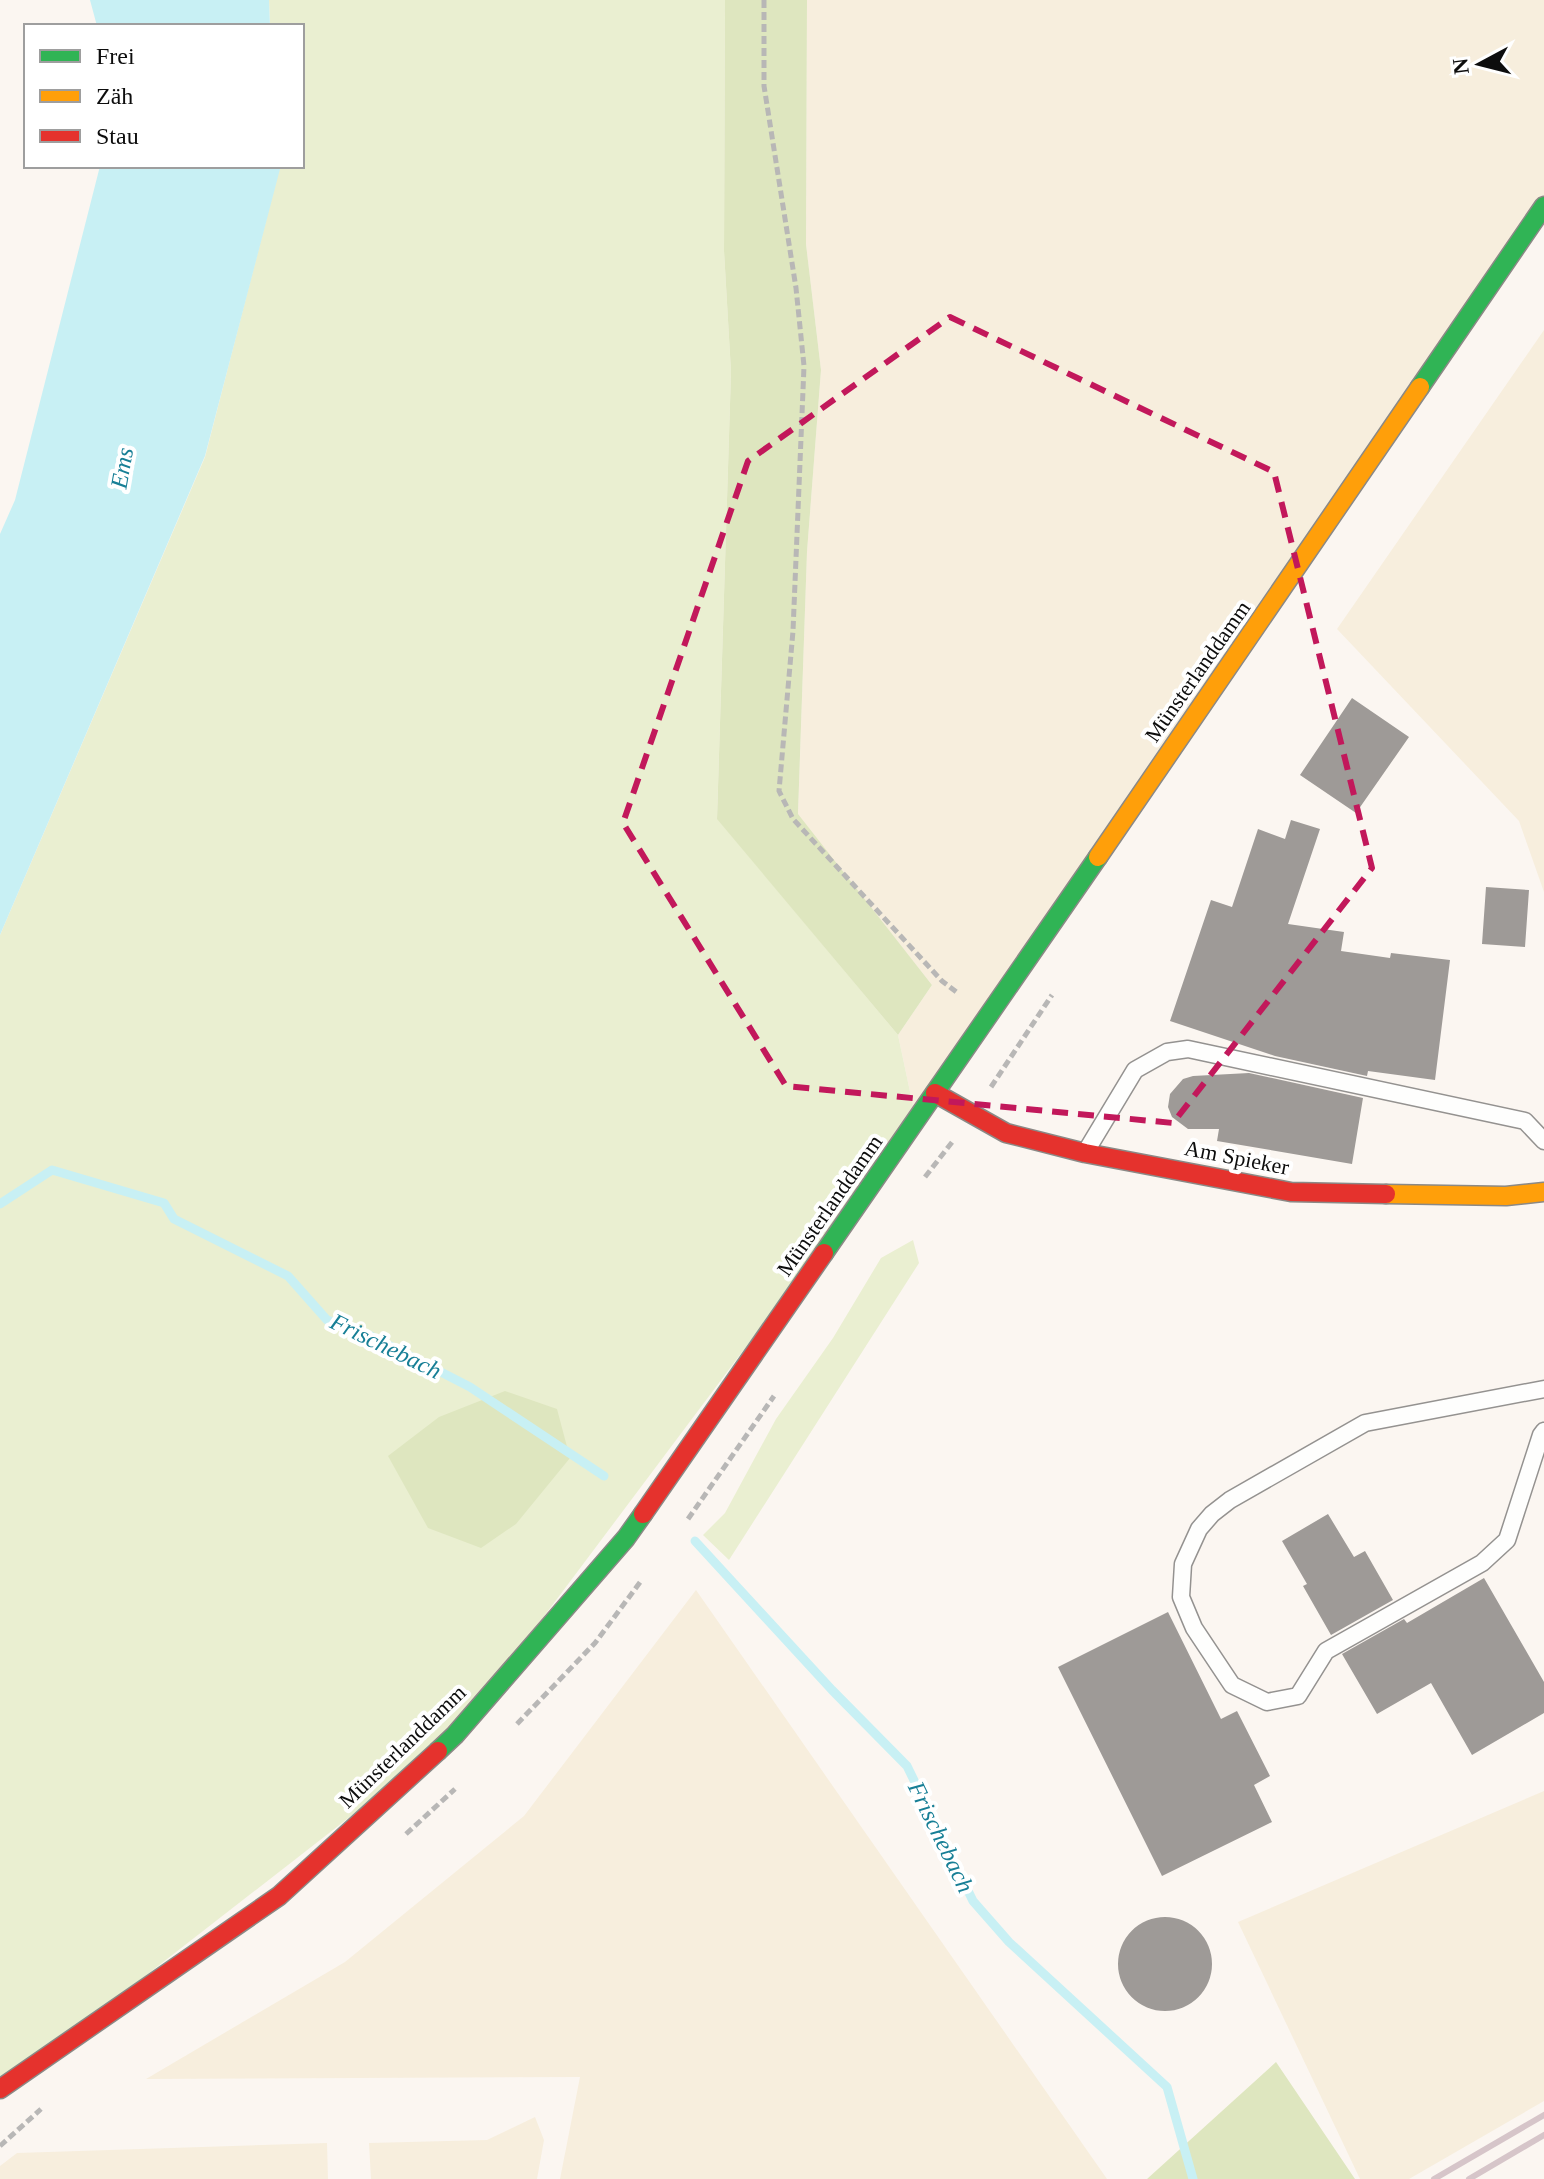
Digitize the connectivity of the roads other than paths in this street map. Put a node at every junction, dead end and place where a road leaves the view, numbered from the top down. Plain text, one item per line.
1 (1544, 206) edge
2 (935, 1093) junction
3 (1544, 1141) edge
4 (1085, 1153) junction
5 (1544, 1192) edge
6 (1544, 1389) edge
7 (1544, 1431) edge
8 (0, 2089) edge

1 - 2 main road, Münsterlanddamm
2 - 4 main road, Am Spieker
2 - 8 main road, Münsterlanddamm
3 - 4 lane
4 - 5 main road, Am Spieker
6 - 7 lane

